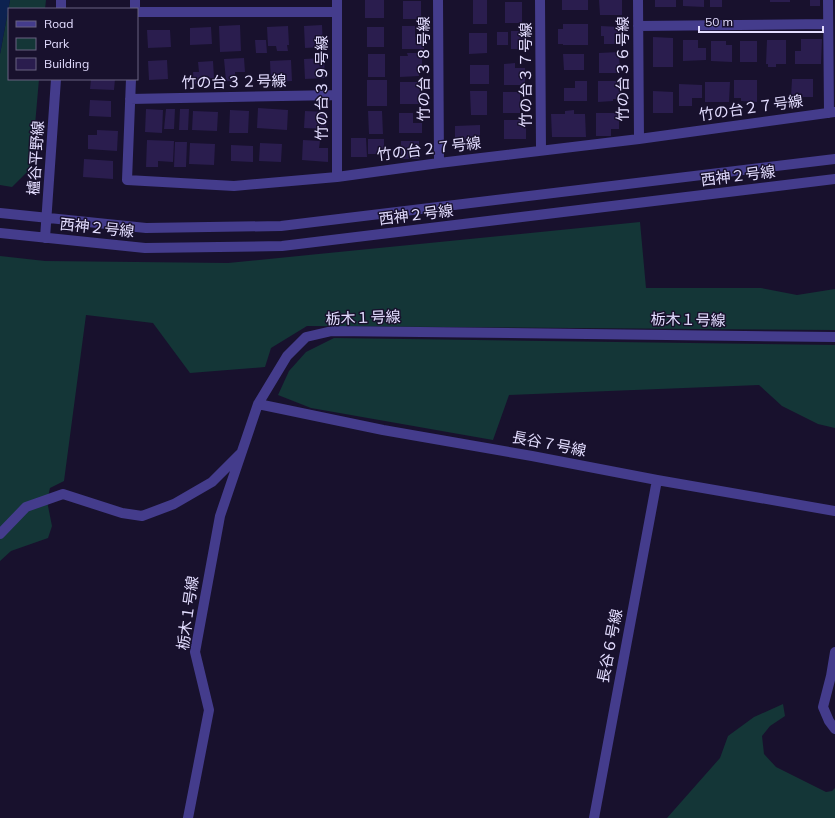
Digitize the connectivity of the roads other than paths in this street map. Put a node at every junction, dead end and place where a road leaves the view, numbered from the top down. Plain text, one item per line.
1 (337, 0) edge
2 (438, 0) edge
3 (540, 0) edge
4 (638, 0) edge
5 (828, 0) edge
6 (138, 12) edge
7 (337, 12) junction
8 (828, 24) junction
9 (638, 26) junction
10 (56, 80) edge
11 (131, 80) edge
12 (337, 95) junction
13 (130, 99) junction
14 (832, 112) edge
15 (639, 139) junction
16 (541, 150) junction
17 (835, 159) edge
18 (439, 163) junction
19 (338, 177) junction
20 (835, 179) edge
21 (0, 213) edge
22 (47, 218) junction
23 (0, 233) edge
24 (45, 238) junction
25 (835, 337) edge
26 (258, 404) junction
27 (242, 452) junction
28 (656, 480) junction
29 (835, 511) edge
30 (0, 534) edge
31 (835, 652) edge
32 (835, 729) edge
33 (188, 818) edge
34 (594, 818) edge

1 - 7 street, 竹の台３９号線
2 - 18 street, 竹の台３８号線
3 - 16 street, 竹の台３７号線
4 - 9 street, 竹の台３６号線
5 - 8 street
6 - 7 street
7 - 12 street, 竹の台３９号線
8 - 9 street
8 - 14 street
9 - 15 street, 竹の台３６号線
10 - 22 street, 櫨谷平野線
11 - 13 street, 竹の台２７号線
12 - 13 street, 竹の台３２号線
12 - 19 street, 竹の台３９号線
13 - 19 street, 竹の台２７号線
14 - 15 street, 竹の台２７号線
15 - 16 street, 竹の台２７号線
16 - 18 street, 竹の台２７号線
17 - 22 street, 西神２号線
18 - 19 street, 竹の台２７号線
20 - 24 street, 西神２号線
21 - 22 street, 西神２号線
22 - 24 street, 櫨谷平野線
23 - 24 street, 西神２号線
25 - 26 street, 栃木１号線
26 - 27 street, 栃木１号線
26 - 28 street, 長谷７号線
27 - 30 street
27 - 33 street, 栃木１号線
28 - 29 street, 長谷７号線
28 - 34 street, 長谷６号線
31 - 32 street

